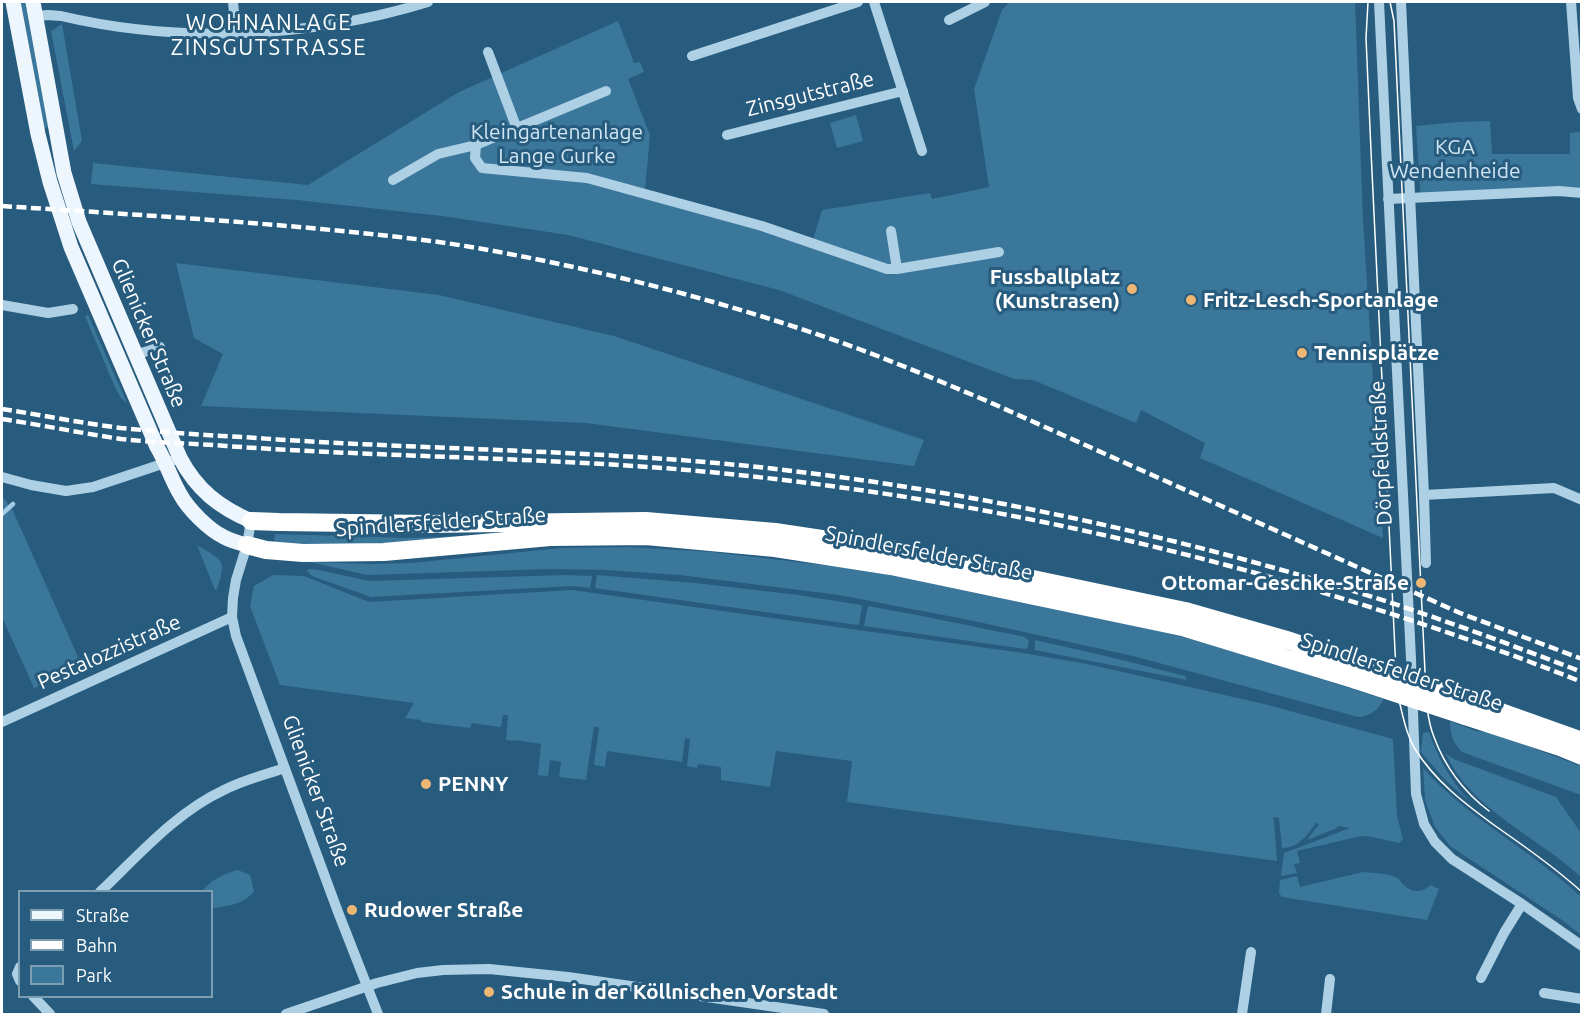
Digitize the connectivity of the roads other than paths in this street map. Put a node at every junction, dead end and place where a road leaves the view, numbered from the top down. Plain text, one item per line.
1 (13, 2) edge
2 (233, 2) edge
3 (428, 2) edge
4 (858, 2) edge
5 (874, 2) edge
6 (985, 2) edge
7 (1379, 2) edge
8 (1401, 2) edge
9 (1571, 2) edge
10 (35, 9) edge
11 (949, 20) dead end
12 (236, 33) junction
13 (488, 52) dead end
14 (692, 56) dead end
15 (903, 91) junction
16 (606, 92) dead end
17 (1581, 109) edge
18 (517, 129) junction
19 (727, 135) dead end
20 (476, 144) junction
21 (922, 151) dead end
22 (393, 180) dead end
23 (1581, 193) edge
24 (1410, 198) junction
25 (1388, 200) junction
26 (891, 231) dead end
27 (999, 252) dead end
28 (897, 269) junction
29 (2, 305) edge
30 (74, 309) dead end
31 (160, 346) dead end
32 (135, 355) junction
33 (173, 461) junction
34 (2, 477) edge
35 (1425, 495) junction
36 (1581, 500) edge
37 (251, 521) junction
38 (247, 545) junction
39 (1426, 563) dead end
40 (232, 617) junction
41 (1356, 671) junction
42 (1466, 708) junction
43 (2, 722) edge
44 (1581, 741) edge
45 (1581, 756) edge
46 (285, 768) junction
47 (101, 890) edge
48 (1522, 904) junction
49 (1581, 946) edge
50 (1251, 952) dead end
51 (1481, 978) dead end
52 (1330, 979) dead end
53 (368, 986) junction
54 (1544, 993) dead end
55 (35, 998) edge
56 (1581, 999) edge
57 (50, 1014) edge
58 (286, 1014) edge
59 (378, 1014) edge
60 (824, 1014) edge
61 (1242, 1014) edge
62 (1326, 1014) edge

1 - 33 main road, Glienicker Straße
2 - 12 street
3 - 12 street
4 - 14 street
5 - 15 street, Zinsgutstraße
6 - 11 street
7 - 25 street, Dörpfeldstraße
8 - 24 street, Dörpfeldstraße
9 - 17 street
10 - 12 street
10 - 32 main road, Glienicker Straße
13 - 18 street
15 - 19 street, Zinsgutstraße
15 - 21 street, Zinsgutstraße
16 - 18 street
18 - 20 street
20 - 22 street
20 - 28 street
23 - 24 street
24 - 25 street
24 - 35 street, Dörpfeldstraße
25 - 48 street, Dörpfeldstraße
26 - 28 street
27 - 28 street
29 - 30 street
31 - 32 street
32 - 33 main road, Glienicker Straße
33 - 34 street
33 - 37 main road, Glienicker Straße
33 - 38 main road, Glienicker Straße
35 - 36 street
35 - 39 street, Dörpfeldstraße
37 - 38 street, Glienicker Straße
37 - 41 highway, Spindlersfelder Straße
38 - 40 street, Glienicker Straße
38 - 41 highway, Spindlersfelder Straße
40 - 43 street, Pestalozzistraße
40 - 46 street, Glienicker Straße
41 - 42 highway, Spindlersfelder Straße, bridge
42 - 44 highway, Spindlersfelder Straße
42 - 45 highway, Spindlersfelder Straße
46 - 47 street
46 - 53 street, Glienicker Straße
48 - 49 street
48 - 51 street
50 - 61 street
52 - 62 street
53 - 58 street
53 - 59 street, Glienicker Straße
53 - 60 street
54 - 56 street
55 - 57 street

